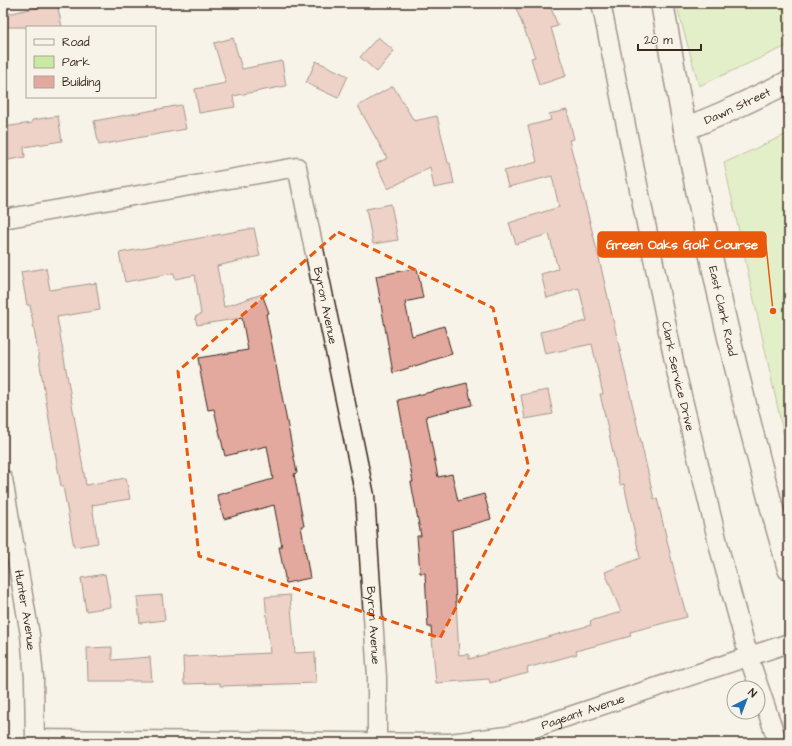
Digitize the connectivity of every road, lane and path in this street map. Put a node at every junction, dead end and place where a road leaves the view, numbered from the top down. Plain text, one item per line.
1 (601, 3) edge
2 (662, 3) edge
3 (789, 82) edge
4 (685, 129) junction
5 (3, 219) edge
6 (3, 479) edge
7 (789, 569) edge
8 (789, 644) edge
9 (749, 658) junction
10 (507, 740) edge
11 (35, 741) edge
12 (378, 741) junction
13 (778, 743) edge

1 - 9 street, Clark Service Drive
2 - 4 main road, East Clark Road
3 - 4 main road, Dawn Street
4 - 7 main road, East Clark Road
5 - 12 street, Byron Avenue
6 - 11 street, Hunter Avenue
8 - 9 street, Pageant Avenue
9 - 10 street, Pageant Avenue
9 - 13 street, Clark Service Drive
10 - 12 street, Pageant Avenue
11 - 12 street, Pageant Avenue

